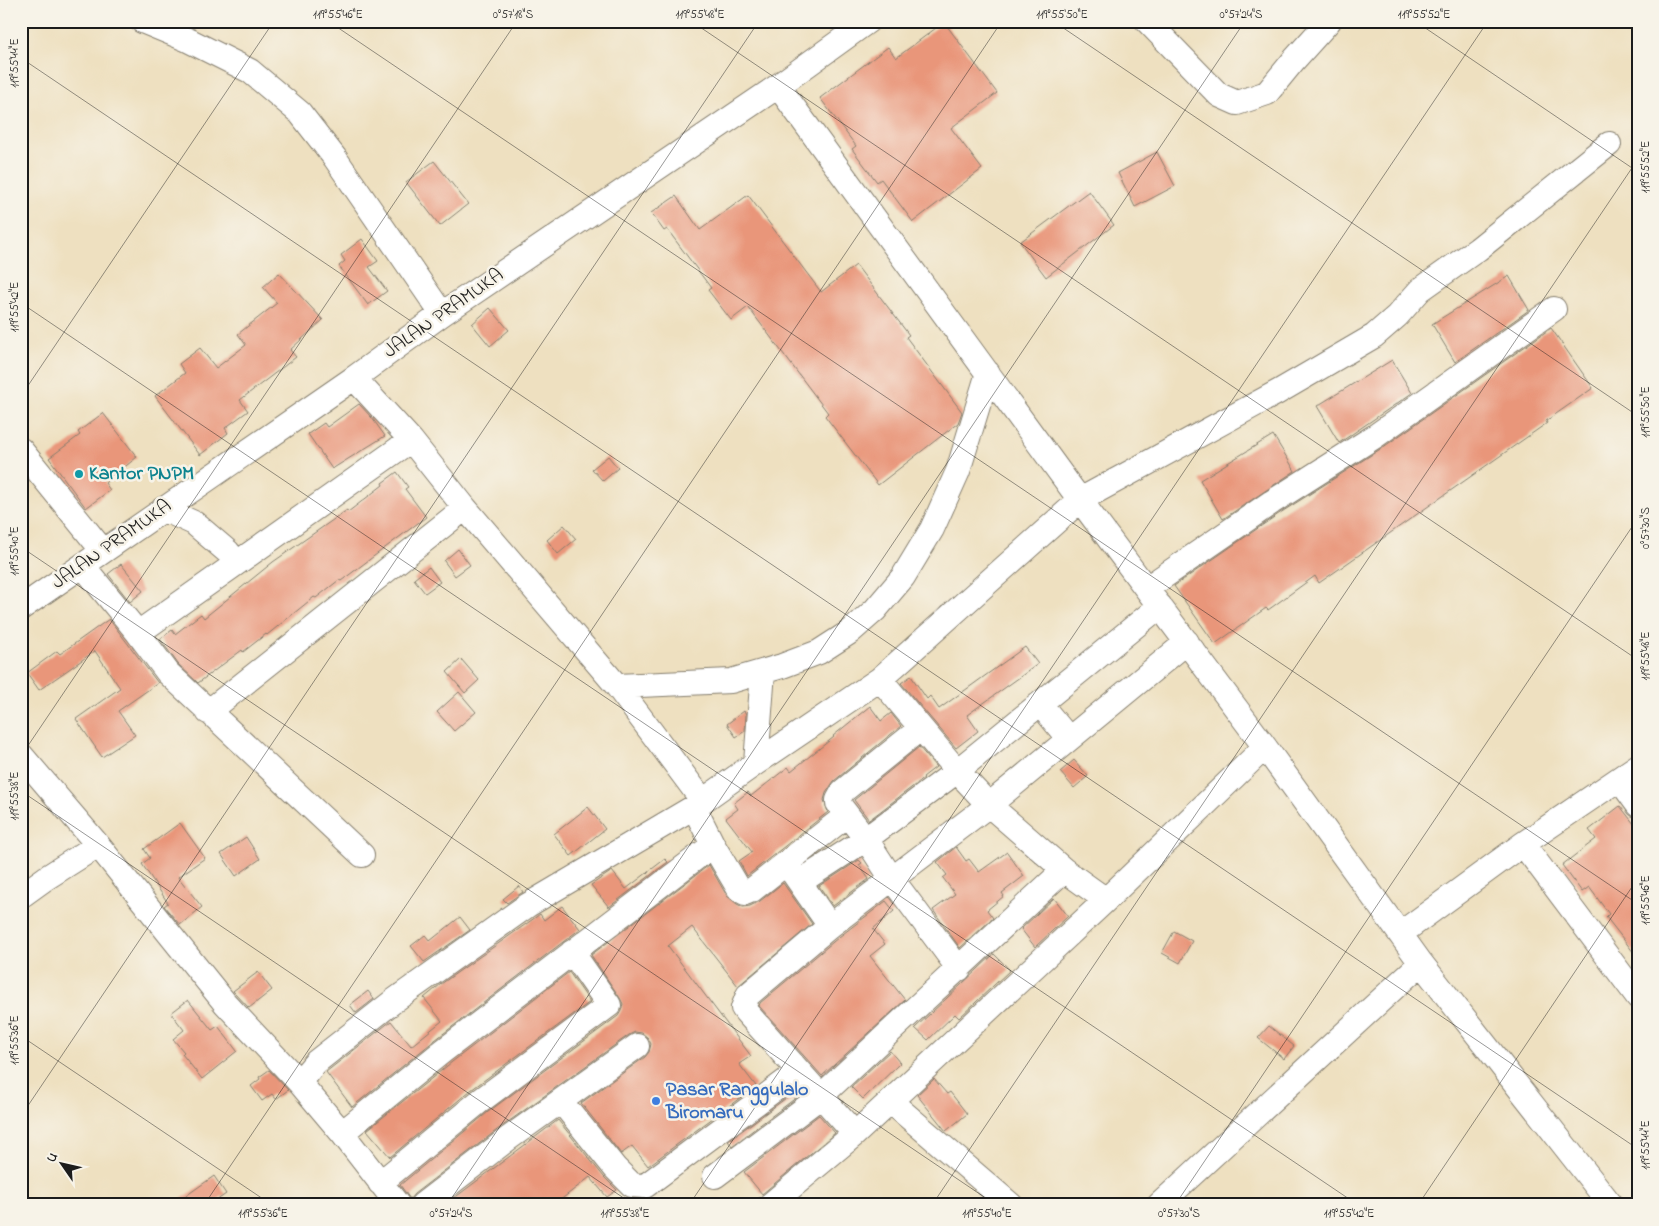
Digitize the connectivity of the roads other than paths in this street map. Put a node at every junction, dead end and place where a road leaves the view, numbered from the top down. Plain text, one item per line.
1 (142, 21) edge
2 (868, 21) edge
3 (1147, 21) edge
4 (1329, 21) edge
5 (778, 86) junction
6 (1608, 144) dead end
7 (1554, 309) dead end
8 (442, 314) junction
9 (988, 373) junction
10 (354, 378) junction
11 (411, 440) junction
12 (21, 450) edge
13 (1080, 500) junction
14 (466, 508) junction
15 (163, 509) junction
16 (103, 551) junction
17 (237, 563) junction
18 (83, 566) junction
19 (1153, 597) junction
20 (21, 608) edge
21 (138, 634) junction
22 (1188, 642) junction
23 (763, 672) junction
24 (880, 679) junction
25 (616, 686) junction
26 (1040, 704) junction
27 (208, 712) junction
28 (921, 728) junction
29 (1069, 739) junction
30 (1265, 747) junction
31 (21, 755) edge
32 (756, 763) junction
33 (957, 771) junction
34 (1628, 772) edge
35 (699, 804) junction
36 (988, 804) junction
37 (1638, 805) edge
38 (847, 815) junction
39 (866, 839) junction
40 (1523, 844) junction
41 (98, 845) junction
42 (713, 845) junction
43 (362, 855) dead end
44 (786, 862) junction
45 (1064, 870) junction
46 (892, 880) junction
47 (800, 882) junction
48 (21, 896) edge
49 (1106, 900) junction
50 (830, 926) junction
51 (1400, 934) junction
52 (572, 952) junction
53 (1421, 963) junction
54 (958, 969) junction
55 (1638, 998) edge
56 (638, 1046) dead end
57 (798, 1072) junction
58 (299, 1082) junction
59 (820, 1096) junction
60 (561, 1101) junction
61 (890, 1101) junction
62 (342, 1133) junction
63 (855, 1134) junction
64 (716, 1176) dead end
65 (380, 1183) junction
66 (398, 1205) edge
67 (422, 1205) edge
68 (770, 1205) edge
69 (1011, 1205) edge
70 (1159, 1205) edge
71 (1612, 1205) edge

1 - 8 street
2 - 5 street, JALAN PRAMUKA
3 - 4 street
5 - 8 street, JALAN PRAMUKA
5 - 9 street
6 - 13 street
7 - 19 street
8 - 10 street, JALAN PRAMUKA
9 - 13 street
9 - 23 street
10 - 11 street
10 - 15 street, JALAN PRAMUKA
11 - 14 street
11 - 17 street
12 - 16 street
13 - 19 street
13 - 24 street
14 - 25 street
14 - 27 street
15 - 16 street, JALAN PRAMUKA
15 - 17 street
16 - 18 street, JALAN PRAMUKA
17 - 21 street
18 - 20 street, JALAN PRAMUKA
18 - 21 street
19 - 22 street
19 - 26 street
21 - 27 street
22 - 29 street
22 - 30 street
23 - 25 street
23 - 32 street
24 - 28 street
24 - 32 street
25 - 35 street
26 - 29 street
26 - 33 street
27 - 43 street
28 - 33 street
28 - 38 street
29 - 36 street
30 - 49 street
30 - 51 street
31 - 41 street
32 - 35 street
33 - 36 street
33 - 39 street
34 - 37 street
34 - 40 street
35 - 42 street
35 - 58 street
36 - 45 street
36 - 46 street
38 - 39 street
38 - 44 street
39 - 46 street
39 - 47 street
40 - 51 street
40 - 55 street
41 - 48 street
41 - 58 street
42 - 44 street
42 - 52 street
44 - 47 street
45 - 49 street
45 - 54 street
46 - 50 street
46 - 54 street
47 - 50 street
49 - 61 street
50 - 57 street
51 - 53 street
52 - 62 street
52 - 65 street
53 - 70 street
53 - 71 street
54 - 59 street
56 - 60 street
57 - 59 street
57 - 60 street
58 - 62 street
59 - 63 street
59 - 64 street
60 - 67 street
61 - 63 street
61 - 69 street
62 - 65 street
63 - 68 street
65 - 66 street

